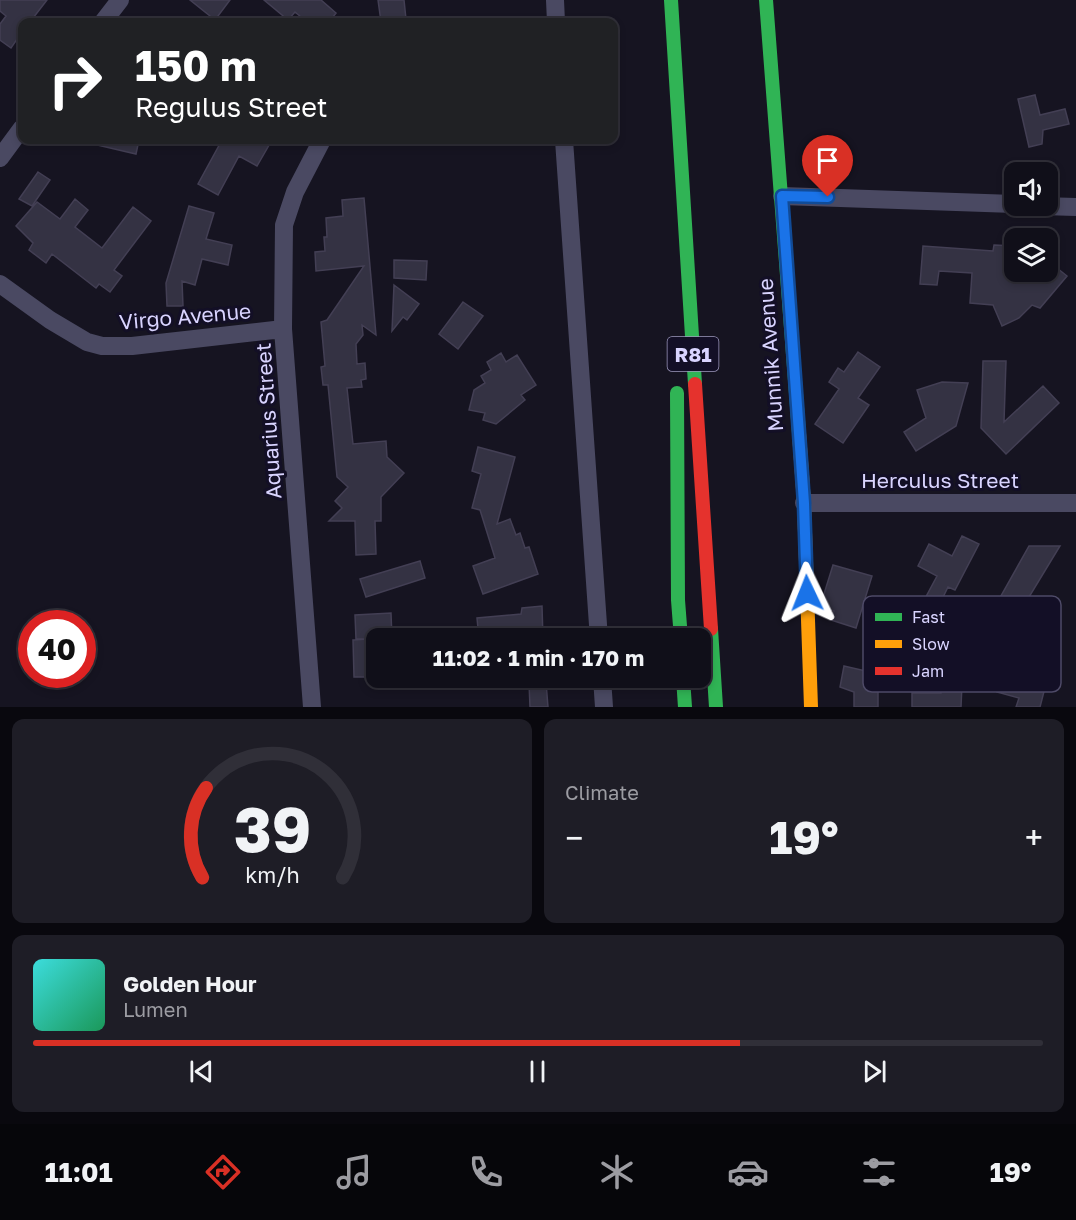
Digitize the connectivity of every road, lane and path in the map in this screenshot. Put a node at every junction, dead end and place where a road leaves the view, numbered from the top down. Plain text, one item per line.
1 (120, 0) edge
2 (555, 0) edge
3 (671, 0) edge
4 (766, 0) edge
5 (106, 18) edge
6 (556, 18) edge
7 (18, 133) edge
8 (320, 144) edge
9 (564, 144) edge
10 (0, 158) edge
11 (782, 196) junction
12 (1004, 204) edge
13 (1058, 206) edge
14 (1076, 207) edge
15 (0, 284) edge
16 (284, 329) junction
17 (677, 383) dead end
18 (1076, 502) edge
19 (804, 503) junction
20 (598, 628) edge
21 (680, 628) edge
22 (603, 688) edge
23 (684, 688) edge
24 (312, 707) edge
25 (604, 707) edge
26 (685, 707) edge
27 (716, 707) edge
28 (811, 707) edge

1 - 5 street
2 - 6 street
3 - 27 main road, R81
4 - 11 main road, Munnik Avenue
7 - 10 street
8 - 16 street, Aquarius Street
9 - 20 street
11 - 12 street
11 - 19 main road, Munnik Avenue
13 - 14 street
15 - 16 street, Virgo Avenue
16 - 24 street, Aquarius Street
17 - 21 main road, R81
18 - 19 street, Herculus Street
19 - 28 main road, Munnik Avenue
22 - 25 street
23 - 26 main road

